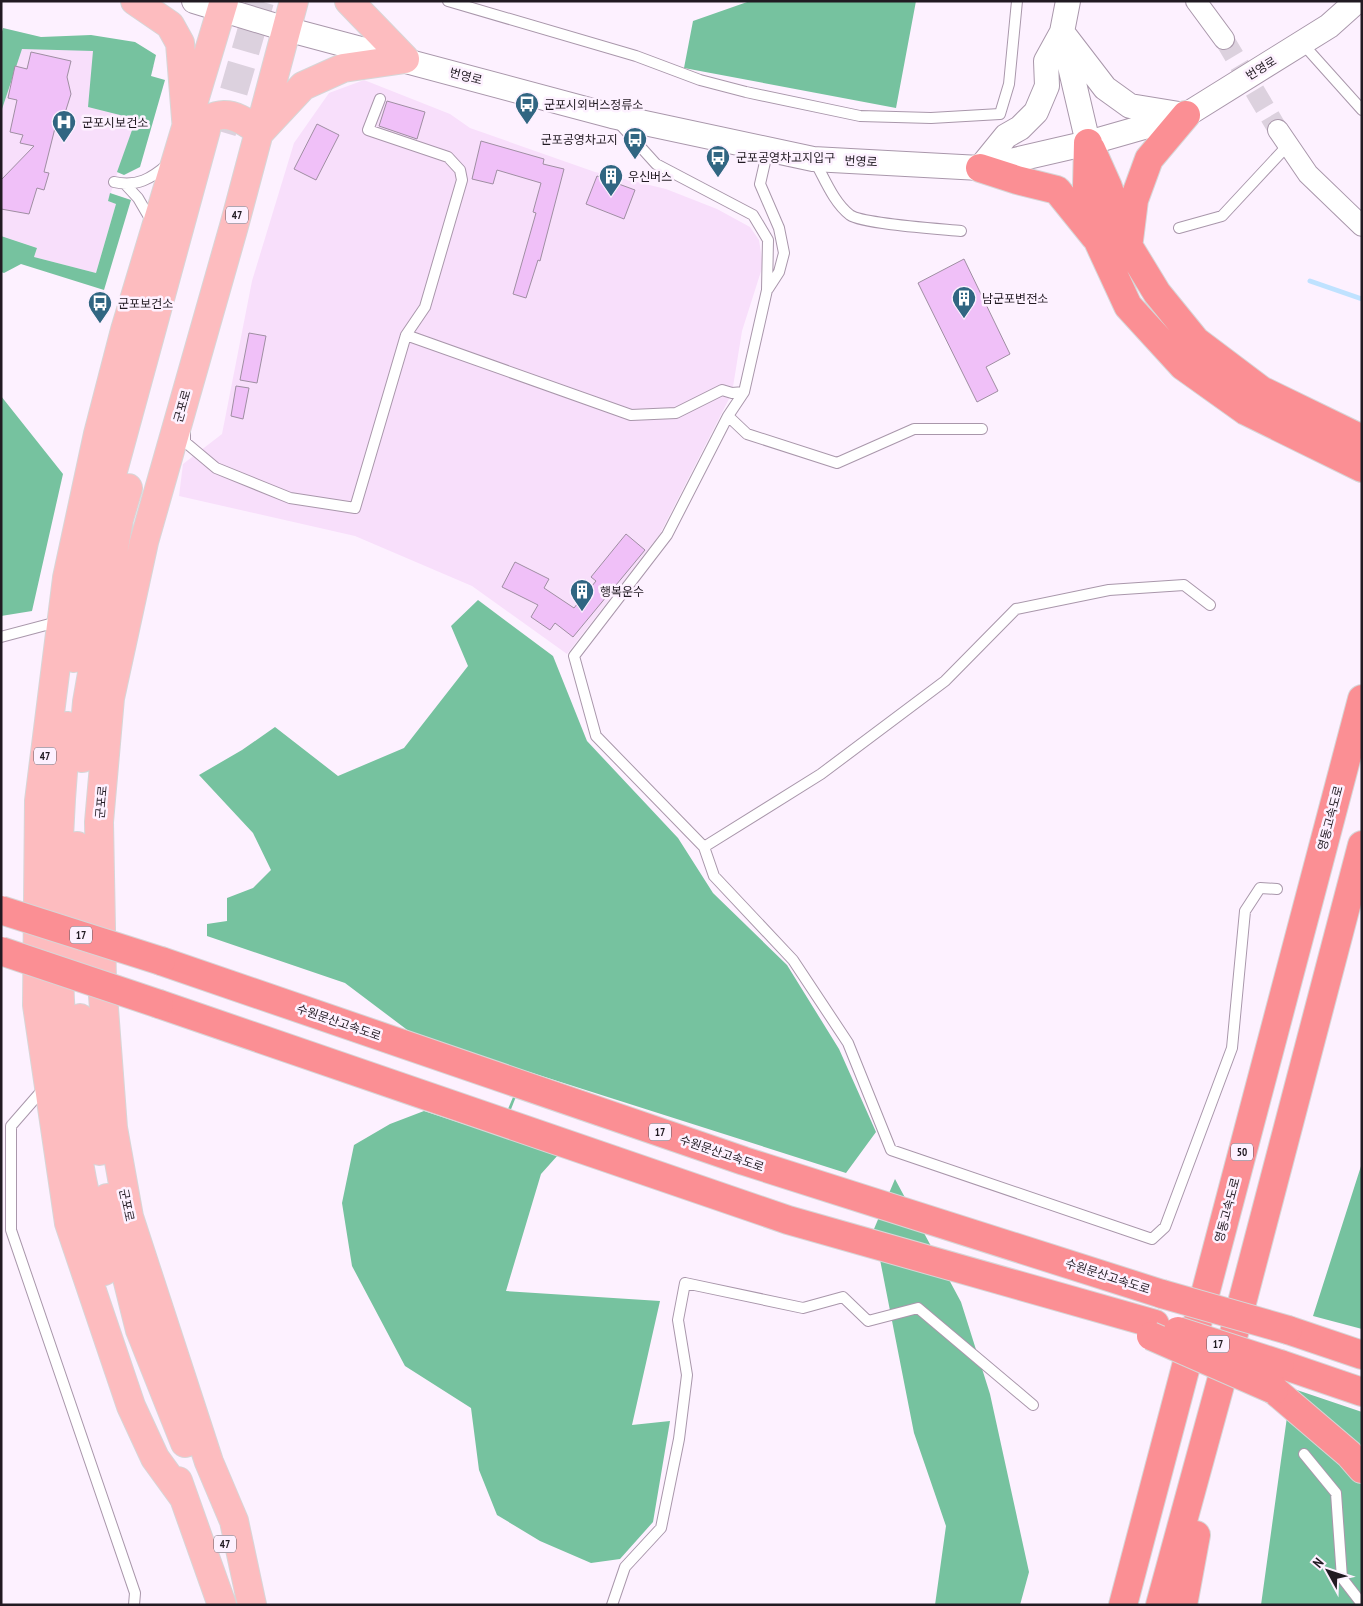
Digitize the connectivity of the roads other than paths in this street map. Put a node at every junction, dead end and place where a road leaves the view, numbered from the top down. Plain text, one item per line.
1 (135, 1) edge
2 (194, 1) edge
3 (294, 1) edge
4 (350, 1) edge
5 (448, 1) edge
6 (1017, 1) edge
7 (1068, 1) edge
8 (1196, 1) edge
9 (1356, 1) edge
10 (223, 5) edge
11 (286, 28) junction
12 (1062, 32) junction
13 (1224, 39) tunnel mouth
14 (1301, 42) junction
15 (405, 59) junction
16 (380, 99) dead end
17 (1362, 110) edge
18 (1186, 115) junction
19 (612, 116) junction
20 (1003, 125) junction
21 (260, 132) junction
22 (198, 137) junction
23 (1283, 138) joint
24 (1088, 143) junction
25 (768, 149) junction
26 (813, 159) junction
27 (980, 168) junction
28 (114, 182) dead end
29 (125, 184) junction
30 (1362, 226) edge
31 (1179, 228) dead end
32 (155, 229) junction
33 (961, 231) dead end
34 (1098, 241) junction
35 (1128, 247) junction
36 (767, 290) junction
37 (406, 335) junction
38 (744, 392) junction
39 (183, 400) junction
40 (728, 416) junction
41 (982, 430) dead end
42 (1356, 451) edge
43 (1210, 605) dead end
44 (61, 621) junction
45 (1, 636) edge
46 (1362, 699) edge
47 (1362, 845) edge
48 (704, 847) junction
49 (1278, 889) dead end
50 (1, 910) edge
51 (1, 950) edge
52 (48, 1083) junction
53 (1153, 1330) junction
54 (1362, 1354) edge
55 (1228, 1356) junction
56 (1362, 1392) edge
57 (1033, 1405) dead end
58 (1304, 1454) dead end
59 (1362, 1469) edge
60 (184, 1498) junction
61 (1362, 1604) edge
62 (134, 1605) edge
63 (222, 1605) edge
64 (248, 1605) edge
65 (252, 1605) edge
66 (612, 1605) edge
67 (1123, 1605) edge
68 (1160, 1605) edge
69 (1183, 1605) edge

1 - 22 main road
2 - 10 street, 번영로
3 - 11 main road, 군포로 / 47
4 - 15 main road
5 - 20 lane
6 - 20 lane
7 - 12 street
8 - 13 street
9 - 14 street, 번영로
10 - 11 street, 번영로
10 - 22 main road, 군포로 / 47
11 - 15 street, 번영로
11 - 21 main road, 군포로 / 47
12 - 18 street
12 - 20 street
12 - 24 street
14 - 17 lane
14 - 18 street, 번영로
15 - 19 street, 번영로
15 - 21 main road
16 - 37 lane
18 - 24 street, 번영로
18 - 35 highway
19 - 25 street, 번영로
19 - 36 lane
20 - 27 street
21 - 22 main road
21 - 39 main road, 군포로 / 47
22 - 29 lane
22 - 32 main road, 군포로 / 47
22 - 60 main road, 군포로 / 47
22 - 64 main road, 군포로 / 47
23 - 30 street
23 - 31 lane
24 - 27 street, 번영로
24 - 34 highway
24 - 35 highway
25 - 26 street, 번영로
25 - 36 lane
26 - 27 street, 번영로
26 - 33 lane
27 - 34 highway
28 - 29 lane
29 - 32 lane
32 - 44 main road, 군포로 / 47
34 - 42 highway
35 - 42 highway
36 - 38 lane
37 - 38 lane
37 - 39 lane
38 - 40 lane
39 - 65 main road, 군포로 / 47
40 - 41 lane
40 - 48 lane
43 - 48 lane
44 - 45 lane
44 - 52 main road, 군포로 / 47
46 - 67 highway, 영동고속도로 / 50
47 - 55 highway
48 - 49 lane
50 - 54 highway, 수원문산고속도로 / 17, bridge
51 - 53 highway, 17, bridge
52 - 60 main road, 군포로 / 47
52 - 62 lane
53 - 56 highway, 17, bridge
53 - 59 highway, bridge
55 - 68 highway
55 - 69 highway
57 - 66 lane
58 - 61 lane
60 - 63 main road, 군포로 / 47

